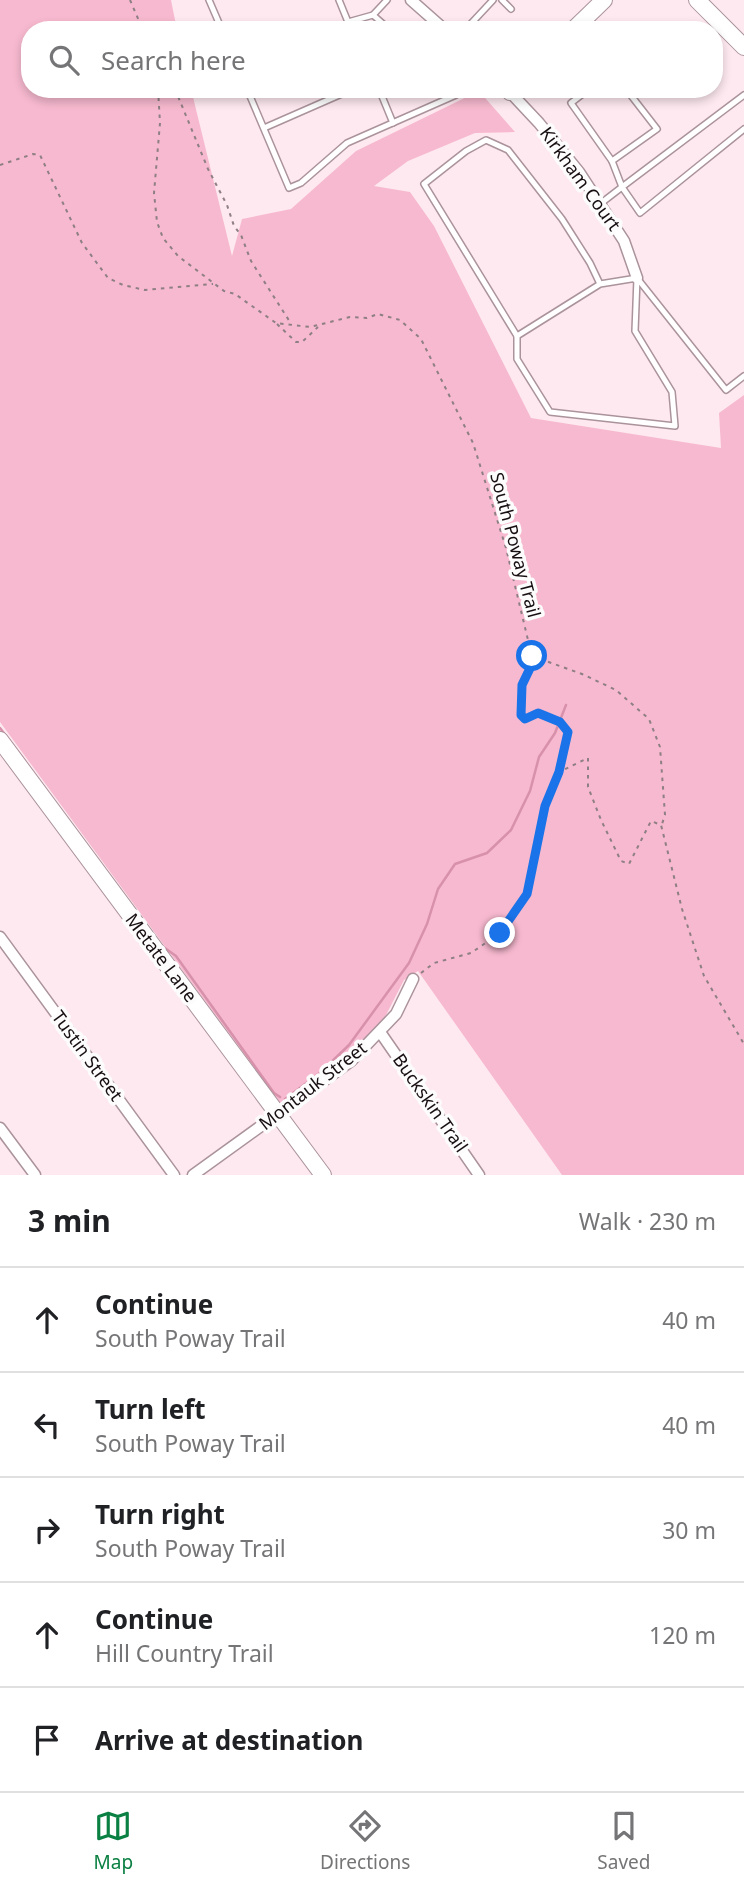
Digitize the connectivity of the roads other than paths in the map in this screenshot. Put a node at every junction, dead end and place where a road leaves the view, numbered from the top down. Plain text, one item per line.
1 (209, 0) edge
2 (339, 0) edge
3 (387, 0) edge
4 (411, 0) edge
5 (493, 0) edge
6 (502, 0) edge
7 (604, 0) edge
8 (697, 0) edge
9 (511, 9) dead end
10 (373, 15) junction
11 (218, 21) edge
12 (348, 21) edge
13 (352, 21) edge
14 (380, 21) edge
15 (436, 21) edge
16 (473, 21) edge
17 (582, 21) edge
18 (718, 21) edge
19 (723, 26) edge
20 (744, 47) edge
21 (744, 95) edge
22 (251, 98) edge
23 (332, 98) edge
24 (383, 98) edge
25 (449, 98) edge
26 (517, 98) edge
27 (577, 98) edge
28 (633, 98) edge
29 (393, 124) junction
30 (264, 128) junction
31 (744, 129) edge
32 (612, 161) junction
33 (622, 187) junction
34 (600, 204) junction
35 (637, 278) junction
36 (600, 284) junction
37 (517, 336) junction
38 (744, 376) edge
39 (0, 740) edge
40 (0, 937) edge
41 (413, 979) road end
42 (380, 1032) junction
43 (277, 1115) junction
44 (0, 1128) edge
45 (35, 1175) edge
46 (174, 1175) edge
47 (193, 1175) edge
48 (323, 1175) edge
49 (479, 1175) edge

1 - 11 lane
2 - 12 lane
3 - 10 lane
4 - 15 street
5 - 16 lane
6 - 9 lane
7 - 17 street
8 - 18 street
10 - 13 lane
10 - 14 lane
19 - 20 street
21 - 33 lane
22 - 30 lane
23 - 30 lane
24 - 29 lane
25 - 29 lane
26 - 34 street, Kirkham Court
27 - 32 lane
28 - 32 lane
29 - 30 lane
31 - 33 lane
32 - 33 lane
33 - 34 lane
34 - 35 street, Kirkham Court
35 - 36 lane
35 - 37 lane
35 - 38 lane
36 - 37 lane
36 - 37 lane
39 - 43 street, Metate Lane
40 - 46 street, Tustin Street
41 - 42 street, Montauk Street
42 - 43 street, Montauk Street
42 - 49 street, Buckskin Trail
43 - 47 street, Montauk Street
43 - 48 street, Metate Lane
44 - 45 street

